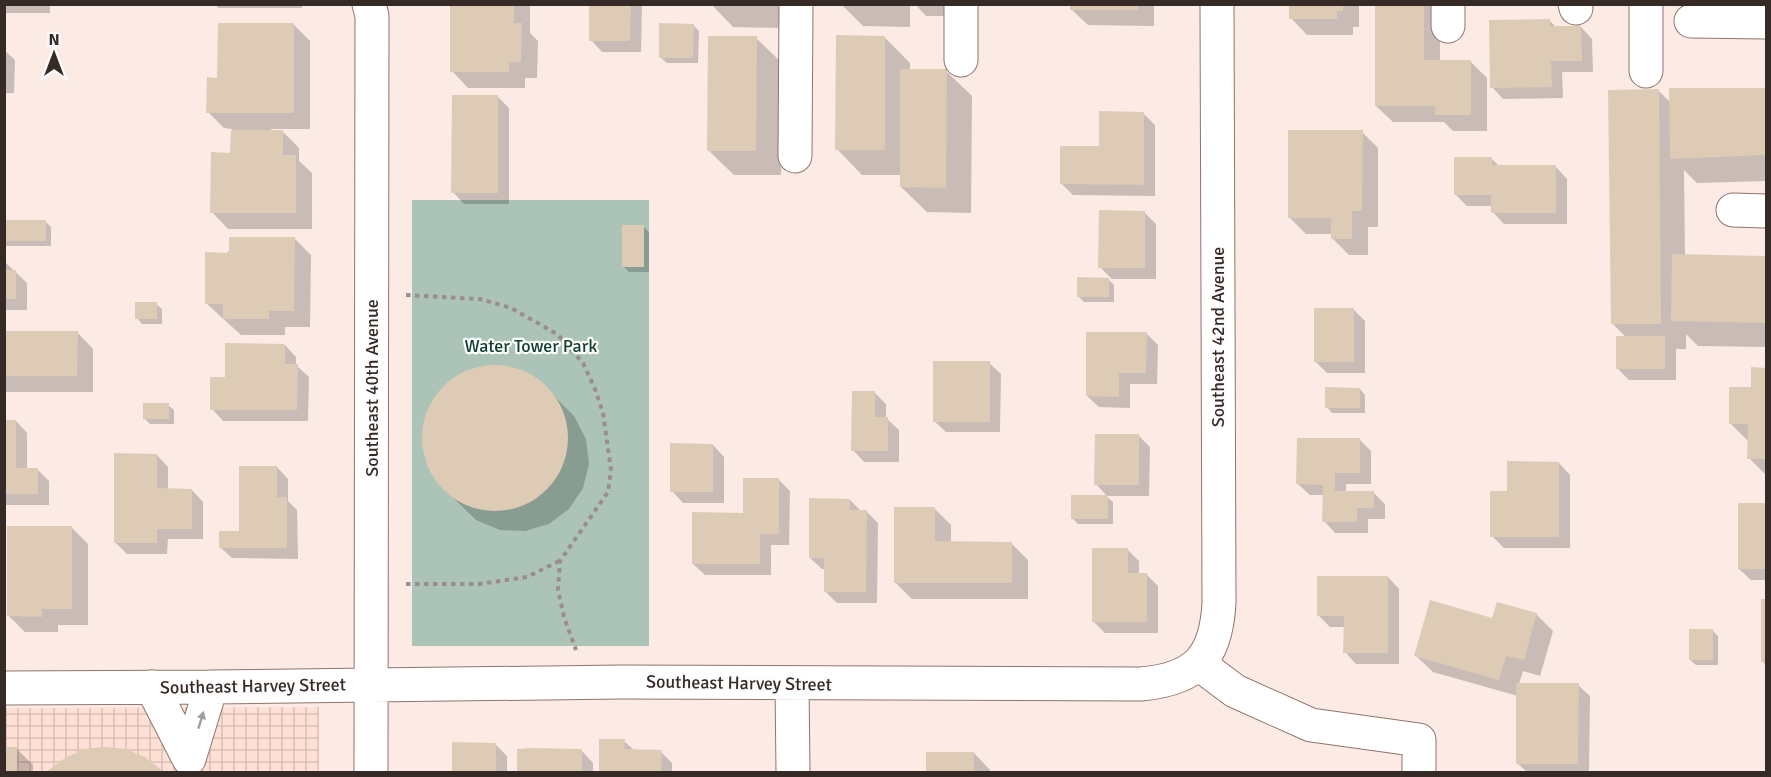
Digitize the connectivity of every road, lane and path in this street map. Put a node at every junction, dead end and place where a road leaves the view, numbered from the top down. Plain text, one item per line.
1 (369, 4) edge
2 (795, 4) edge
3 (961, 4) edge
4 (1217, 4) edge
5 (1646, 4) edge
6 (1691, 21) dead end
7 (1767, 22) edge
8 (961, 60) dead end
9 (1646, 71) dead end
10 (795, 156) dead end
11 (1733, 210) dead end
12 (1767, 211) edge
13 (372, 294) junction
14 (560, 561) junction
15 (372, 584) junction
16 (1199, 664) junction
17 (587, 682) junction
18 (371, 684) junction
19 (792, 684) junction
20 (152, 687) junction
21 (211, 687) junction
22 (4, 688) edge
23 (191, 766) edge
24 (371, 772) edge
25 (793, 772) edge
26 (1419, 772) edge

1 - 13 street, Southeast 40th Avenue
2 - 10 street
3 - 8 street
4 - 16 street, Southeast 42nd Avenue
5 - 9 street
6 - 7 street
11 - 12 street
13 - 14 path
13 - 15 street, Southeast 40th Avenue
14 - 15 path
14 - 17 path
15 - 18 street, Southeast 40th Avenue
16 - 19 street, Southeast Harvey Street
16 - 26 street
17 - 18 street, Southeast Harvey Street
17 - 19 street, Southeast Harvey Street
18 - 21 street, Southeast Harvey Street
18 - 24 street, Southeast 40th Avenue
19 - 25 street
20 - 21 street, Southeast Harvey Street
20 - 22 street, Southeast Harvey Street
20 - 23 street
23 -> 21 street

